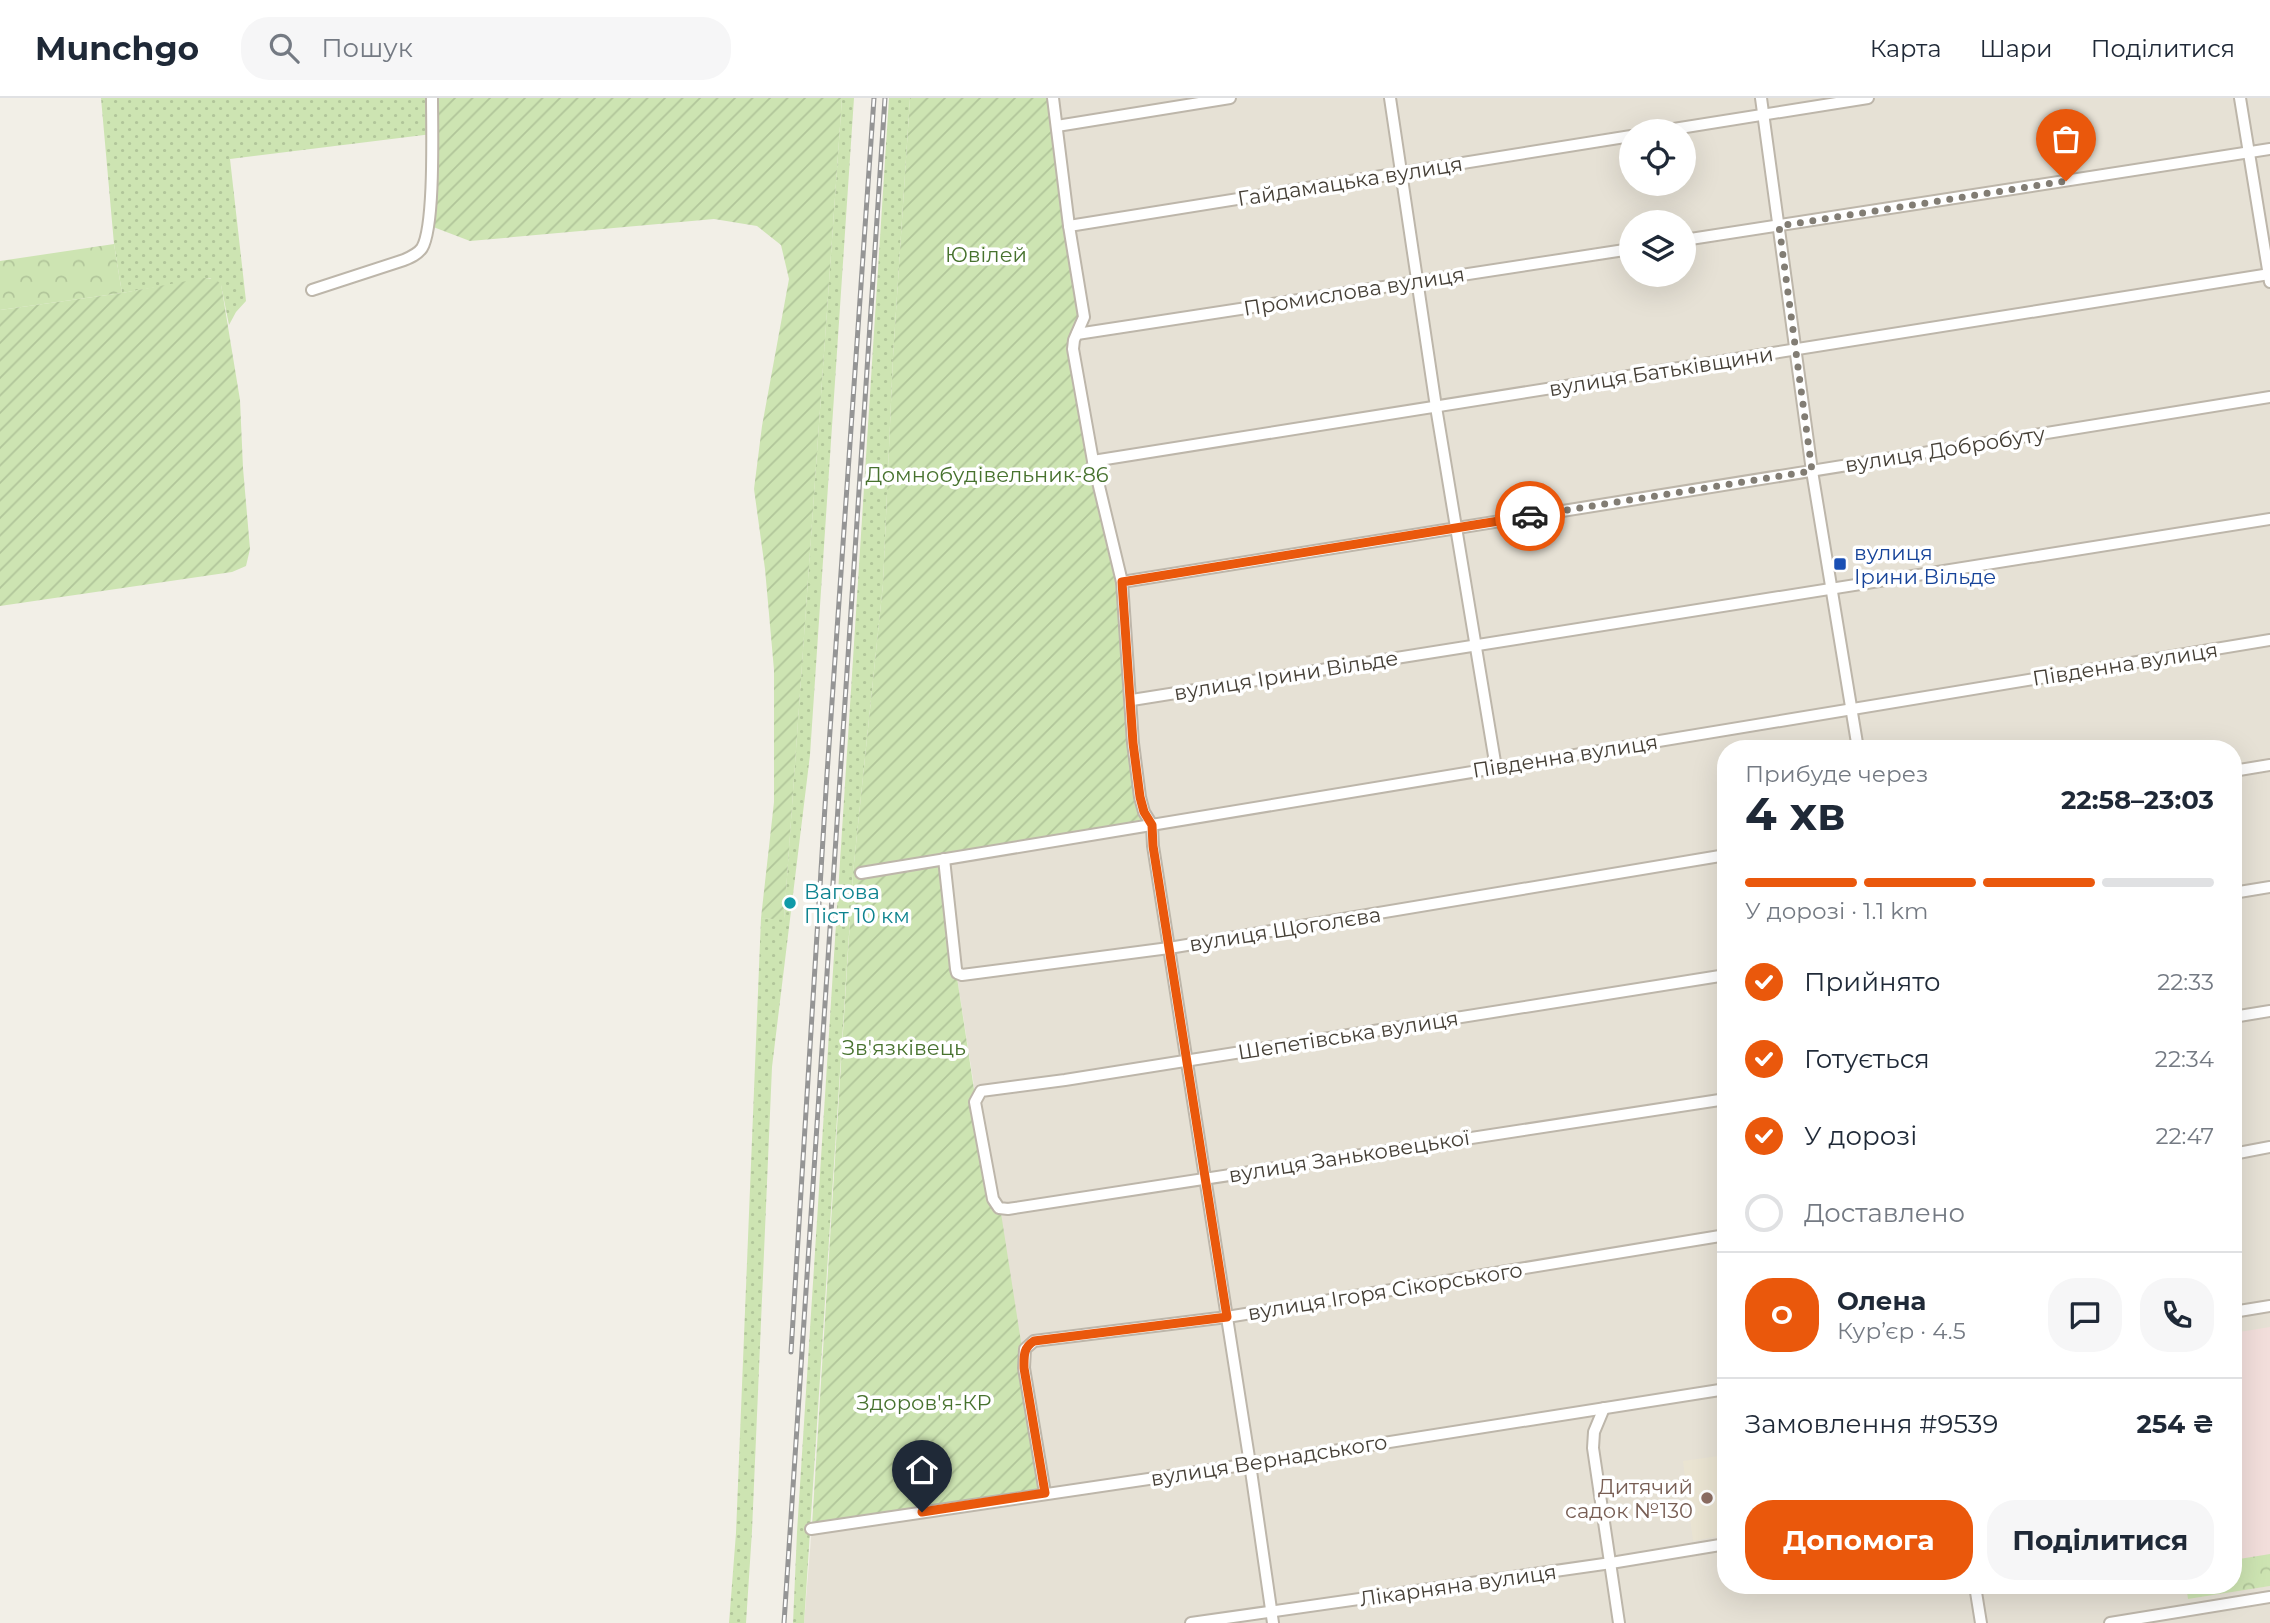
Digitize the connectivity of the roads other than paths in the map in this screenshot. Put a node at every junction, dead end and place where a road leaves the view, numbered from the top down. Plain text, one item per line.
1 (432, 98) edge
2 (1054, 98) edge
3 (1230, 98) edge
4 (1390, 98) edge
5 (1760, 98) edge
6 (1868, 98) edge
7 (2241, 98) edge
8 (1763, 115) junction
9 (1057, 126) junction
10 (1696, 126) edge
11 (1619, 138) edge
12 (2270, 149) edge
13 (2249, 153) junction
14 (1400, 173) junction
15 (1069, 226) junction
16 (1779, 226) junction
17 (1696, 238) edge
18 (1619, 250) edge
19 (2270, 277) edge
20 (1417, 282) junction
21 (312, 290) dead end
22 (1076, 334) junction
23 (1794, 349) junction
24 (2270, 397) edge
25 (1436, 407) junction
26 (1093, 461) junction
27 (1812, 471) junction
28 (2270, 519) edge
29 (1456, 528) junction
30 (1122, 582) junction
31 (1830, 589) junction
32 (2270, 640) edge
33 (1475, 645) junction
34 (1132, 700) junction
35 (1851, 709) junction
36 (1856, 740) edge
37 (2270, 765) edge
38 (1496, 768) junction
39 (2242, 770) edge
40 (1152, 825) junction
41 (1717, 857) edge
42 (944, 859) junction
43 (861, 873) dead end
44 (2270, 887) edge
45 (2242, 892) edge
46 (1169, 948) junction
47 (1717, 976) edge
48 (2270, 1011) edge
49 (2242, 1016) edge
50 (1186, 1060) junction
51 (1717, 1099) edge
52 (975, 1102) joint
53 (2270, 1147) edge
54 (2242, 1152) edge
55 (1204, 1179) junction
56 (1717, 1236) edge
57 (2270, 1306) edge
58 (2242, 1311) edge
59 (1227, 1317) junction
60 (1717, 1390) edge
61 (1604, 1408) junction
62 (1250, 1464) junction
63 (1045, 1493) junction
64 (811, 1529) dead end
65 (1717, 1545) edge
66 (1611, 1563) junction
67 (1976, 1594) edge
68 (2270, 1597) edge
69 (1272, 1618) edge
70 (1191, 1623) edge
71 (1619, 1623) edge
72 (1980, 1623) edge
73 (2110, 1623) edge

1 - 21 street
2 - 9 street
3 - 9 street
4 - 14 street
5 - 8 street
6 - 8 street
7 - 13 street
8 - 10 street
8 - 16 street
9 - 15 street
11 - 14 street, Гайдамацька вулиця
12 - 13 street
13 - 16 street
13 - 19 street
14 - 15 street, Гайдамацька вулиця
14 - 20 street
15 - 22 street
16 - 17 street
16 - 23 street
18 - 20 street, Промислова вулиця
19 - 23 street, вулиця Батьківщини
20 - 22 street, Промислова вулиця
20 - 25 street
22 - 26 street
23 - 25 street, вулиця Батьківщини
23 - 27 street
24 - 27 street, вулиця Добробуту
25 - 26 street, вулиця Батьківщини
25 - 29 street
26 - 30 street
27 - 29 street, вулиця Добробуту
27 - 31 street
28 - 31 street, вулиця Ірини Вільде
29 - 30 street, вулиця Добробуту
29 - 33 street
30 - 34 street
31 - 33 street, вулиця Ірини Вільде
31 - 35 street
32 - 35 street, Південна вулиця
33 - 34 street, вулиця Ірини Вільде
33 - 38 street
34 - 40 street
35 - 36 street
35 - 38 street, Південна вулиця
37 - 39 street
38 - 40 street, Південна вулиця
40 - 42 street, Південна вулиця
40 - 46 street
41 - 46 street, вулиця Щоголєва
42 - 43 street, Південна вулиця
42 - 46 street, вулиця Щоголєва
44 - 45 street
46 - 50 street
47 - 50 street, Шепетівська вулиця
48 - 49 street
50 - 52 street, Шепетівська вулиця
50 - 55 street
51 - 55 street, вулиця Заньковецької
52 - 55 street, вулиця Заньковецької
53 - 54 street
55 - 59 street
56 - 59 street, вулиця Ігоря Сікорського
57 - 58 street
59 - 62 street
59 - 63 street, вулиця Ігоря Сікорського
60 - 61 street, вулиця Вернадського
61 - 62 street, вулиця Вернадського
61 - 66 street
62 - 63 street, вулиця Вернадського
62 - 69 street
63 - 64 street, вулиця Вернадського
65 - 66 street, Лікарняна вулиця
66 - 69 street, Лікарняна вулиця
66 - 71 street
67 - 72 street
68 - 73 street
69 - 70 street, Лікарняна вулиця

